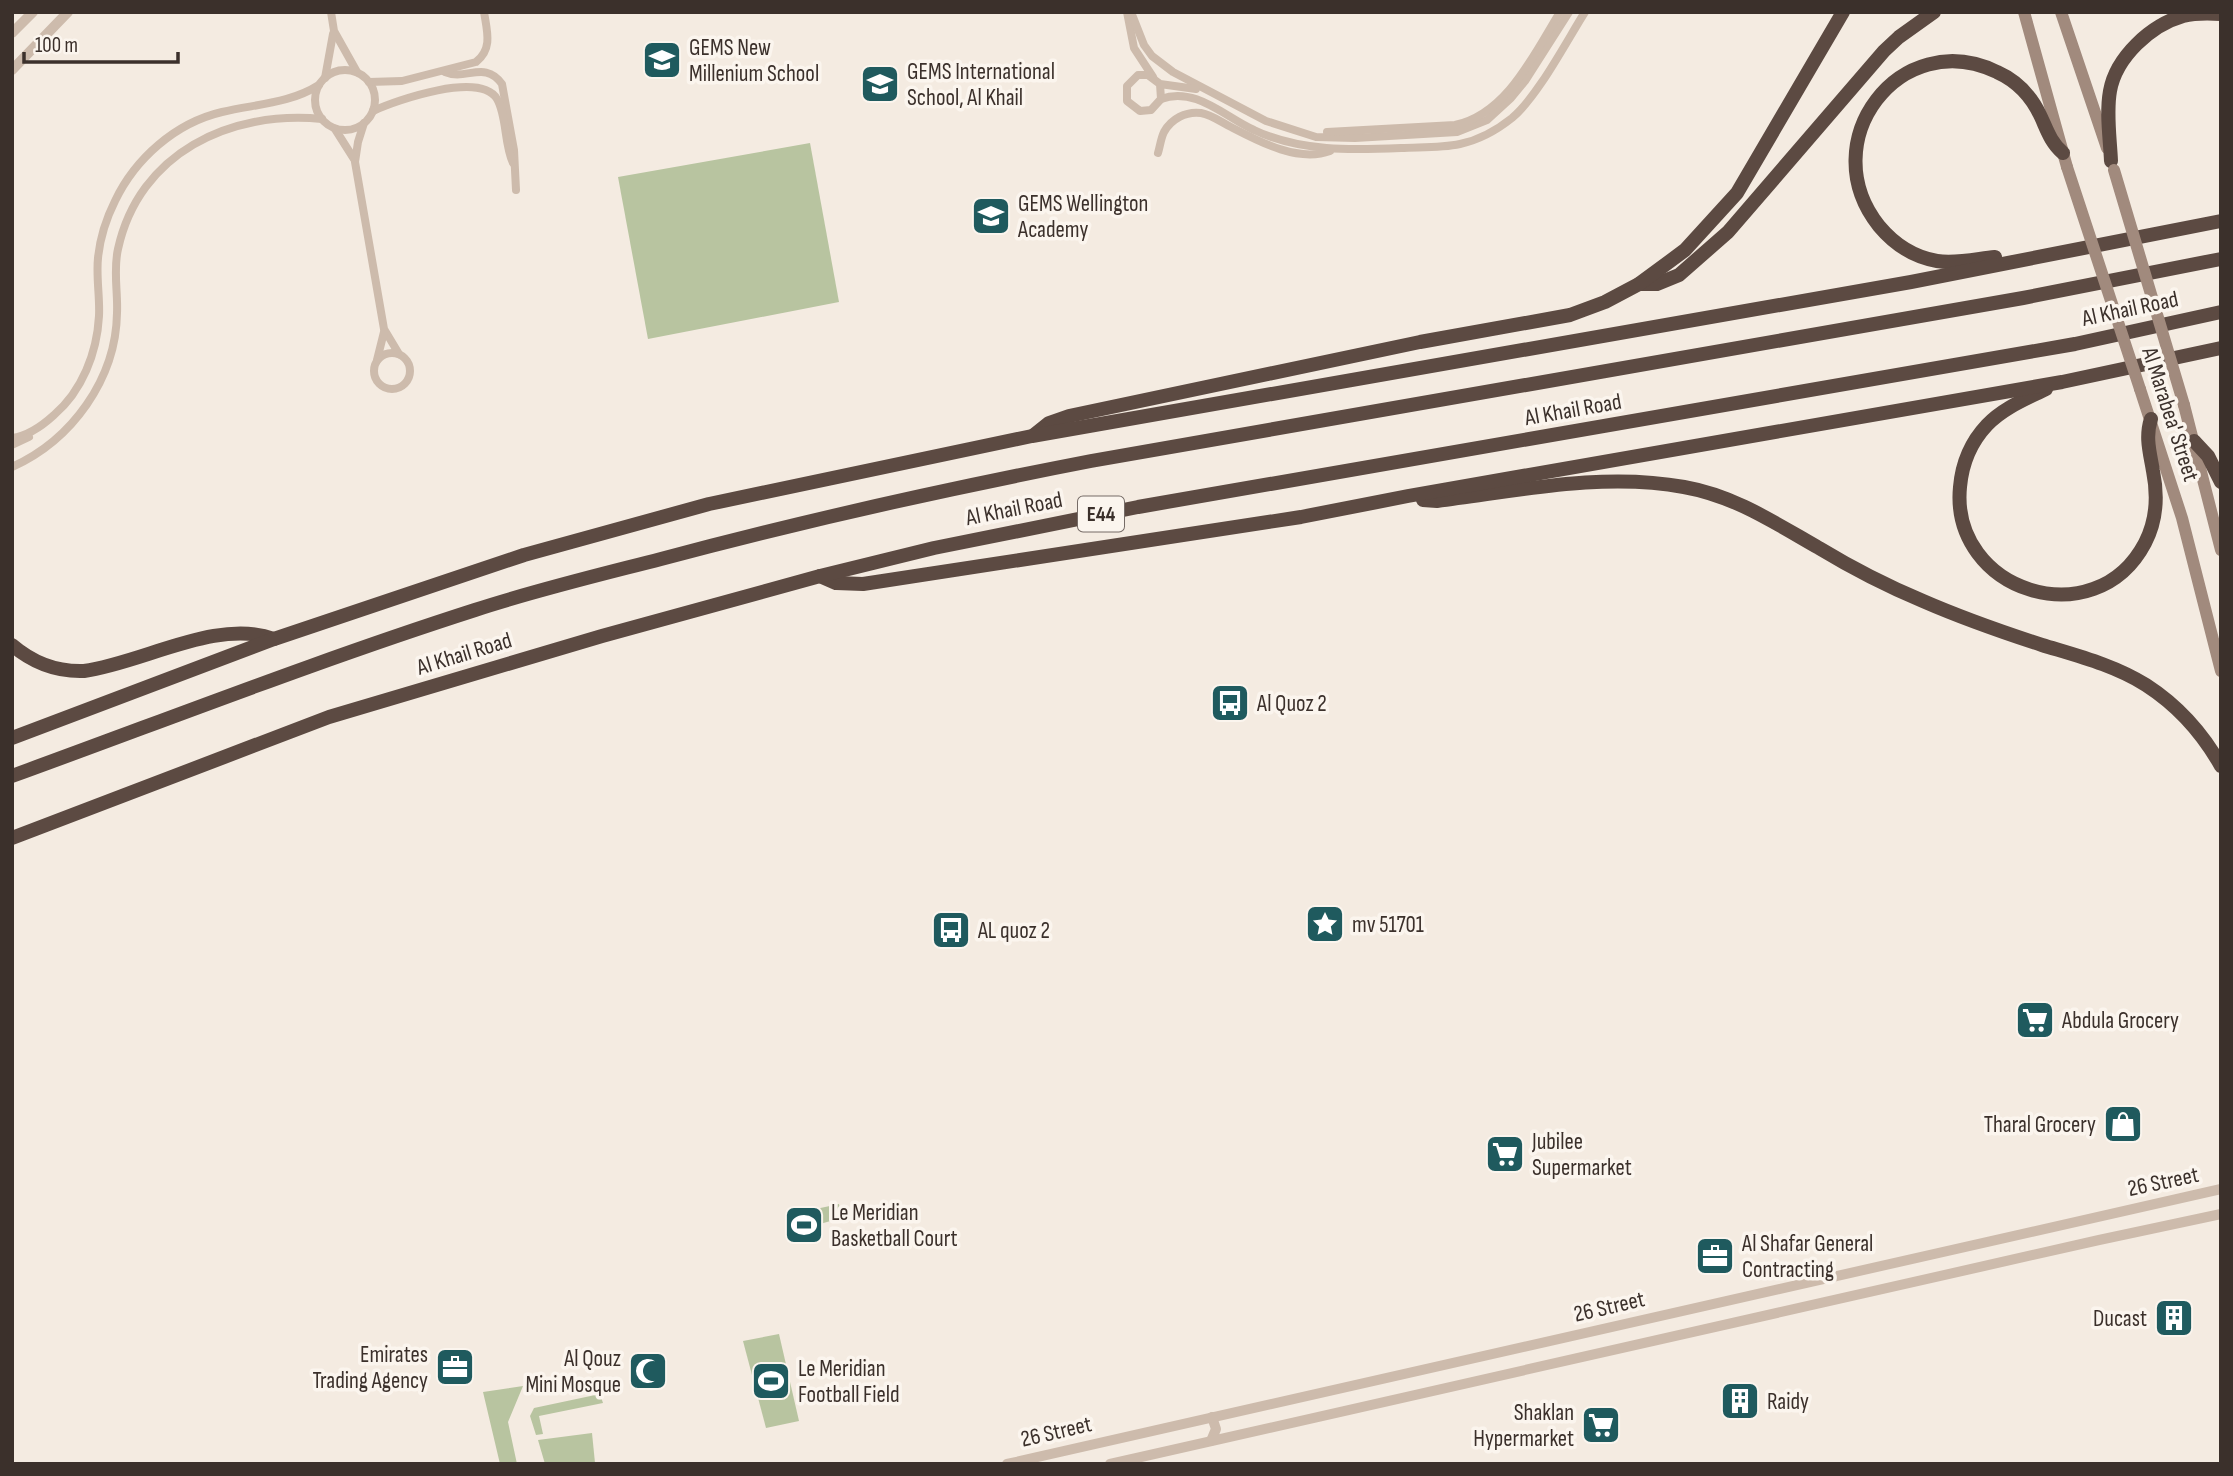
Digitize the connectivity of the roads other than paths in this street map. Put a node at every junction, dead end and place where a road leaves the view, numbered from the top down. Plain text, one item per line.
1 (33, 12) edge
2 (68, 12) edge
3 (331, 12) edge
4 (484, 12) edge
5 (1129, 12) edge
6 (1560, 12) edge
7 (1569, 12) edge
8 (1585, 12) edge
9 (1843, 12) edge
10 (1934, 12) edge
11 (2024, 12) edge
12 (2062, 12) edge
13 (2221, 14) edge
14 (334, 31) junction
15 (12, 33) edge
16 (12, 70) edge
17 (356, 72) junction
18 (445, 72) junction
19 (1153, 77) junction
20 (325, 78) junction
21 (369, 82) junction
22 (1160, 84) junction
23 (319, 85) junction
24 (1212, 94) junction
25 (1161, 99) junction
26 (373, 111) junction
27 (322, 119) junction
28 (364, 123) junction
29 (334, 128) junction
30 (1308, 133) junction
31 (1332, 149) junction
32 (1158, 153) dead end
33 (2065, 160) junction
34 (355, 162) junction
35 (513, 163) junction
36 (2112, 166) junction
37 (516, 190) dead end
38 (2217, 220) edge
39 (2221, 259) edge
40 (2013, 262) junction
41 (1639, 284) junction
42 (2221, 312) edge
43 (384, 329) junction
44 (2221, 348) edge
45 (399, 354) junction
46 (377, 360) junction
47 (2062, 382) junction
48 (2151, 419) junction
49 (41, 425) junction
50 (1032, 436) junction
51 (12, 438) edge
52 (2194, 441) junction
53 (12, 445) edge
54 (12, 465) edge
55 (2221, 482) edge
56 (1408, 496) junction
57 (2221, 550) edge
58 (820, 576) junction
59 (274, 639) junction
60 (12, 645) edge
61 (2221, 671) edge
62 (12, 738) edge
63 (2221, 766) edge
64 (12, 776) edge
65 (12, 838) edge
66 (2219, 1191) edge
67 (2221, 1214) edge
68 (1212, 1417) junction
69 (1211, 1441) junction
70 (1007, 1464) edge
71 (1110, 1464) edge

1 - 15 street
2 - 16 street
3 - 14 street
4 - 18 street
5 - 19 street
5 - 24 street
6 - 30 street
7 - 30 street
8 - 31 street
9 - 41 highway
10 - 41 highway
11 - 33 main road, Al Marabea' Street
12 - 36 main road, Al Marabea' Street
13 - 36 highway
14 - 17 street
14 - 20 street
17 - 20 street
17 - 21 street
18 - 21 street
18 - 35 street
19 - 22 street
19 - 25 street
20 - 23 street
21 - 26 street
22 - 24 street
22 - 25 street
23 - 27 street
23 - 49 street
24 - 30 street
25 - 31 street
26 - 28 street
26 - 35 street
27 - 29 street
27 - 54 street
28 - 29 street
28 - 34 street
29 - 34 street
31 - 32 street
33 - 40 highway
33 - 48 main road, Al Marabea' Street, bridge
34 - 43 street
35 - 37 street
36 - 52 main road, Al Marabea' Street, bridge
38 - 40 highway
39 - 64 highway, Al Khail Road / E44
40 - 50 highway
41 - 50 highway
42 - 58 highway, Al Khail Road / E44
43 - 45 street
43 - 46 street
44 - 47 highway
45 - 46 street
45 - 46 street
47 - 48 highway
47 - 56 highway
48 - 61 main road, Al Marabea' Street
49 - 51 street
49 - 53 street
50 - 59 highway
52 - 55 highway
52 - 57 main road, Al Marabea' Street
56 - 58 highway
56 - 63 highway
58 - 65 highway, Al Khail Road / E44
59 - 60 highway
59 - 62 highway
66 - 68 street, 26 Street
67 - 69 street, 26 Street
68 - 69 street
68 - 70 street, 26 Street
69 - 71 street, 26 Street

